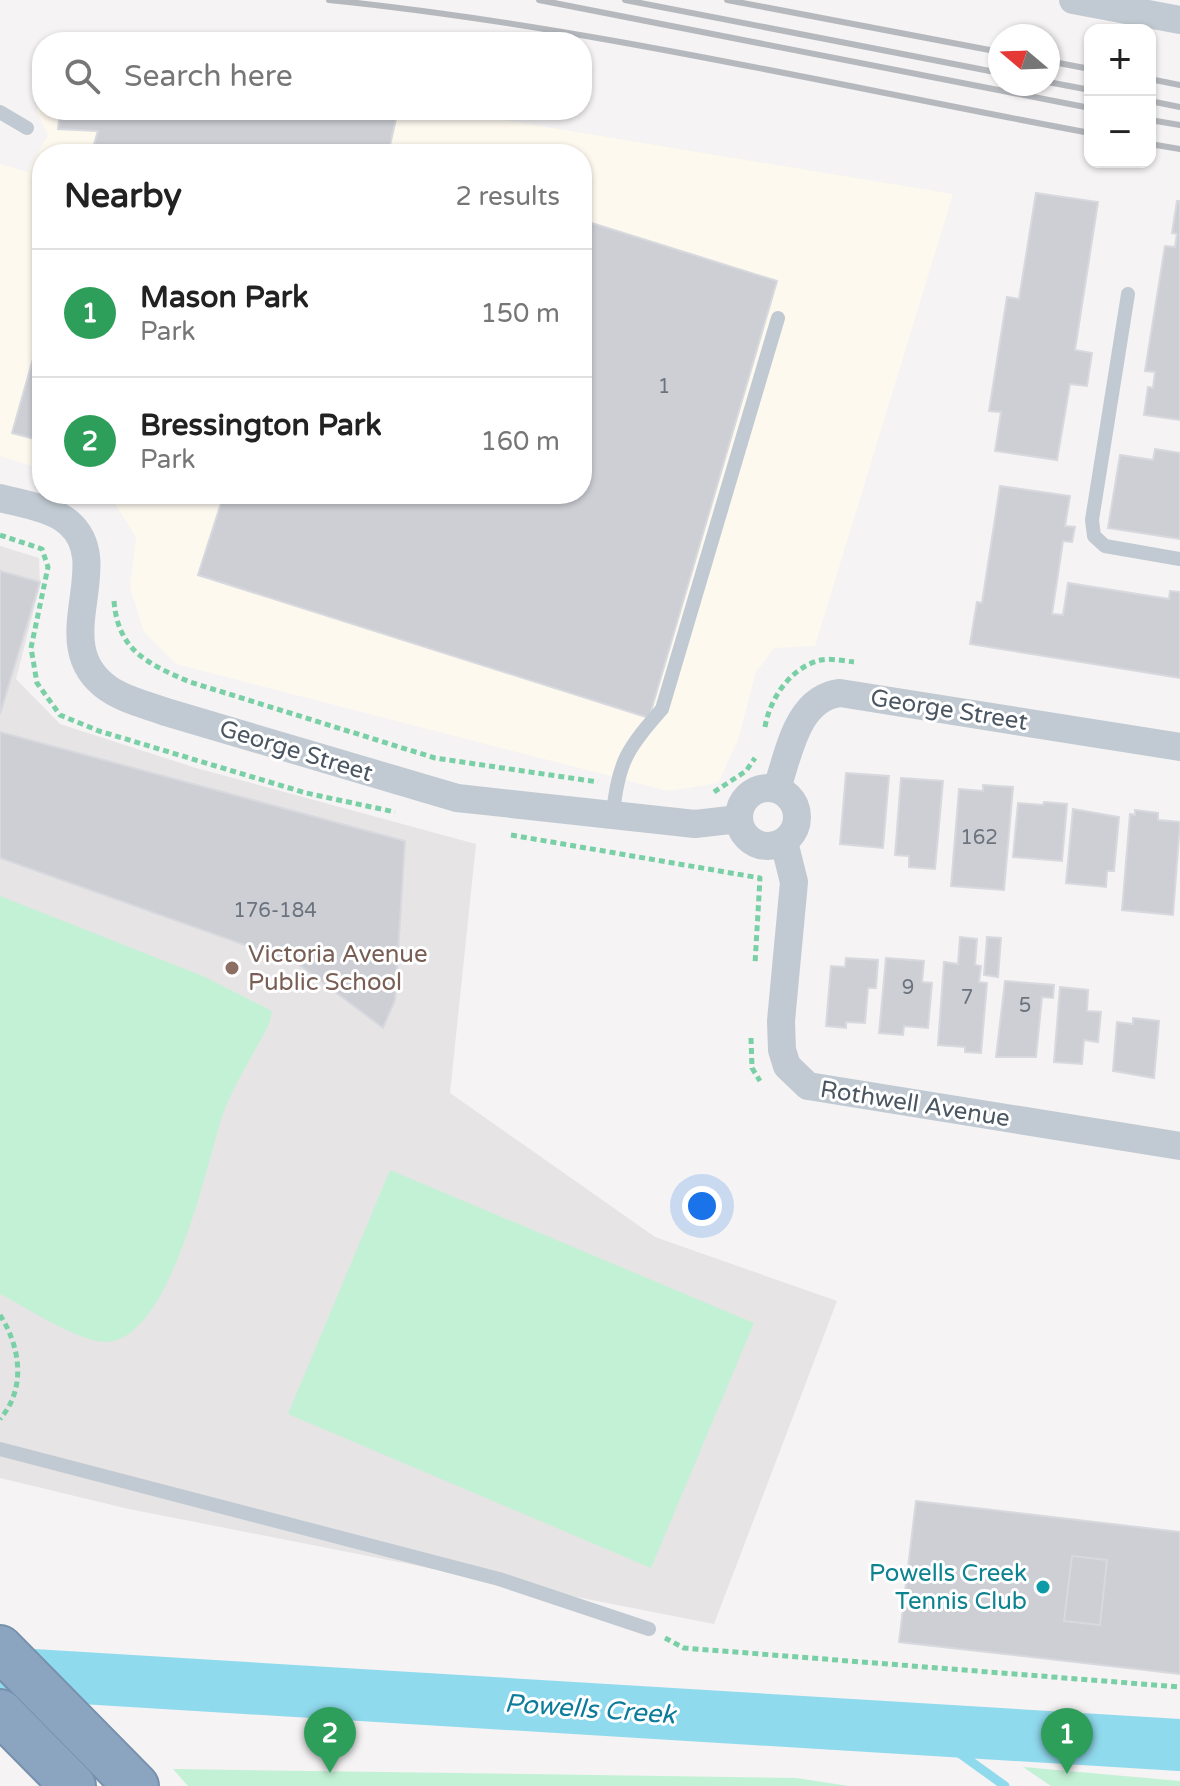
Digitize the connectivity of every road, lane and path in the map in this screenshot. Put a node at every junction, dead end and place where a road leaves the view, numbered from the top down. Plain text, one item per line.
1 (1073, 0) edge
2 (1180, 20) edge
3 (0, 112) edge
4 (27, 128) dead end
5 (1128, 294) dead end
6 (778, 318) dead end
7 (0, 498) edge
8 (0, 535) edge
9 (1180, 559) edge
10 (114, 597) dead end
11 (854, 662) dead end
12 (763, 736) dead end
13 (1180, 747) edge
14 (761, 749) dead end
15 (616, 784) junction
16 (777, 788) junction
17 (699, 796) dead end
18 (613, 814) junction
19 (410, 816) dead end
20 (739, 819) junction
21 (502, 834) dead end
22 (784, 842) junction
23 (754, 977) dead end
24 (751, 1030) dead end
25 (769, 1092) dead end
26 (1180, 1146) edge
27 (0, 1315) edge
28 (0, 1419) edge
29 (0, 1449) edge
30 (649, 1629) joint
31 (0, 1648) edge
32 (1180, 1687) edge
33 (0, 1712) edge
34 (73, 1786) edge
35 (136, 1786) edge

1 - 2 street
3 - 4 lane
5 - 9 lane
6 - 15 lane
7 - 18 street, George Street
8 - 19 path
10 - 15 path
11 - 12 path
13 - 16 street, George Street
14 - 17 path
15 - 18 lane
16 - 20 street
16 - 22 street
18 - 20 street, George Street
20 - 22 street
21 - 23 path
22 - 26 street, Rothwell Avenue
24 - 25 path
27 - 28 path
29 - 30 lane
30 - 32 path
31 - 35 highway
33 - 34 highway

